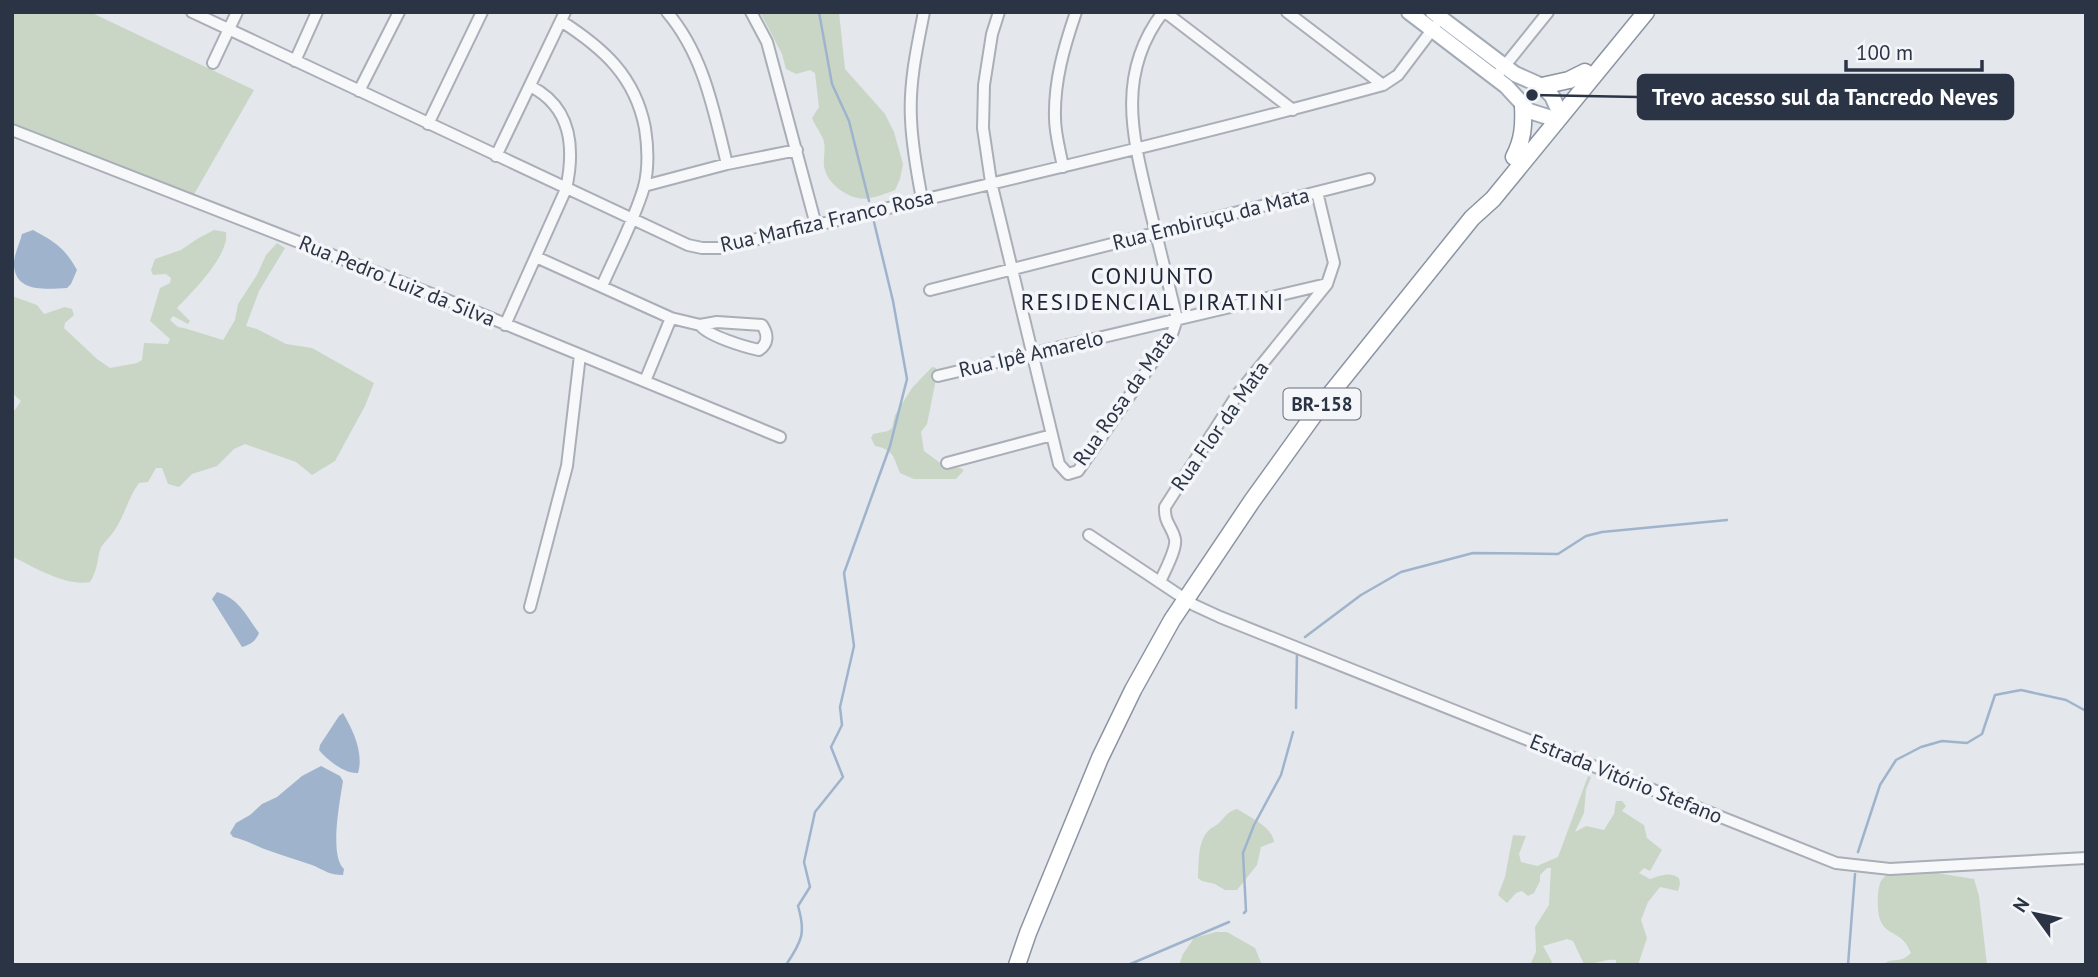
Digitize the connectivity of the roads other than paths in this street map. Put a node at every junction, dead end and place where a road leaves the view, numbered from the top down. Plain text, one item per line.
1 (192, 12) edge
2 (237, 12) edge
3 (317, 12) edge
4 (399, 12) edge
5 (482, 12) edge
6 (667, 12) edge
7 (751, 12) edge
8 (924, 12) edge
9 (999, 12) edge
10 (1076, 12) edge
11 (1164, 12) edge
12 (1287, 12) edge
13 (1409, 12) edge
14 (1548, 12) edge
15 (1634, 12) edge
16 (1646, 12) edge
17 (563, 16) edge
18 (1435, 20) edge
19 (229, 30) junction
20 (295, 61) junction
21 (213, 63) dead end
22 (1500, 72) junction
23 (1585, 72) junction
24 (1383, 85) junction
25 (530, 86) junction
26 (1542, 86) junction
27 (359, 91) junction
28 (1523, 106) junction
29 (1293, 110) junction
30 (1555, 114) junction
31 (428, 124) junction
32 (12, 130) edge
33 (1136, 149) junction
34 (797, 150) junction
35 (496, 156) junction
36 (1514, 157) junction
37 (727, 164) junction
38 (1063, 167) junction
39 (1369, 179) dead end
40 (991, 182) junction
41 (644, 186) junction
42 (566, 189) junction
43 (1317, 192) junction
44 (922, 200) junction
45 (632, 218) junction
46 (1472, 218) junction
47 (816, 225) junction
48 (1156, 233) junction
49 (536, 257) junction
50 (1012, 269) junction
51 (1327, 284) junction
52 (602, 286) junction
53 (930, 290) dead end
54 (671, 318) junction
55 (1177, 319) junction
56 (505, 325) junction
57 (700, 325) junction
58 (1032, 354) junction
59 (580, 355) junction
60 (939, 376) dead end
61 (645, 381) junction
62 (1052, 435) junction
63 (780, 438) dead end
64 (947, 463) dead end
65 (1089, 535) dead end
66 (1160, 582) junction
67 (1185, 599) junction
68 (530, 607) dead end
69 (2086, 858) edge
70 (1017, 965) edge

1 - 19 street, Rua Marfiza Franco Rosa
2 - 19 street
3 - 20 street
4 - 27 street
5 - 31 street
6 - 37 street
7 - 34 street
8 - 44 street
9 - 40 street
10 - 38 street
11 - 29 street
11 - 33 street
12 - 24 street
13 - 18 main road
14 - 22 street
15 - 23 highway, BR-158
16 - 30 highway, BR-158
17 - 25 street
17 - 41 street
18 - 22 main road
18 - 24 street, Rua Marfiza Franco Rosa
19 - 20 street, Rua Marfiza Franco Rosa
19 - 21 street
20 - 27 street, Rua Marfiza Franco Rosa
22 - 26 main road
22 - 28 main road
23 - 26 highway
23 - 30 highway, BR-158
24 - 29 street, Rua Marfiza Franco Rosa
25 - 35 street
25 - 42 street
26 - 30 main road
27 - 31 street, Rua Marfiza Franco Rosa
28 - 30 main road
28 - 36 highway
29 - 33 street, Rua Marfiza Franco Rosa
30 - 36 highway, BR-158
30 - 46 highway, BR-158
31 - 35 street, Rua Marfiza Franco Rosa
32 - 56 street, Rua Pedro Luiz da Silva
33 - 38 street, Rua Marfiza Franco Rosa
33 - 48 street
34 - 37 street
34 - 47 street
35 - 42 street, Rua Marfiza Franco Rosa
36 - 46 highway, BR-158
37 - 41 street
38 - 40 street, Rua Marfiza Franco Rosa
39 - 43 street, Rua Embiruçu da Mata
40 - 44 street, Rua Marfiza Franco Rosa
40 - 50 street
41 - 45 street
42 - 45 street, Rua Marfiza Franco Rosa
42 - 49 street
43 - 48 street, Rua Embiruçu da Mata
43 - 51 street
44 - 47 street, Rua Marfiza Franco Rosa
45 - 47 street, Rua Marfiza Franco Rosa
45 - 52 street
46 - 67 highway, BR-158
48 - 50 street, Rua Embiruçu da Mata
48 - 55 street
49 - 52 street
49 - 56 street
50 - 53 street, Rua Embiruçu da Mata
50 - 58 street
51 - 55 street, Rua Ipê Amarelo
51 - 66 street, Rua Flor da Mata
52 - 54 street
54 - 57 street
54 - 61 street
55 - 58 street, Rua Ipê Amarelo
55 - 62 street, Rua Rosa da Mata
56 - 59 street, Rua Pedro Luiz da Silva
57 - 57 street
58 - 60 street, Rua Ipê Amarelo
58 - 62 street
59 - 61 street, Rua Pedro Luiz da Silva
59 - 68 street
61 - 63 street, Rua Pedro Luiz da Silva
62 - 64 street
65 - 66 street
66 - 67 street
67 - 69 street, Estrada Vitório Stefano
67 - 70 highway, BR-158

